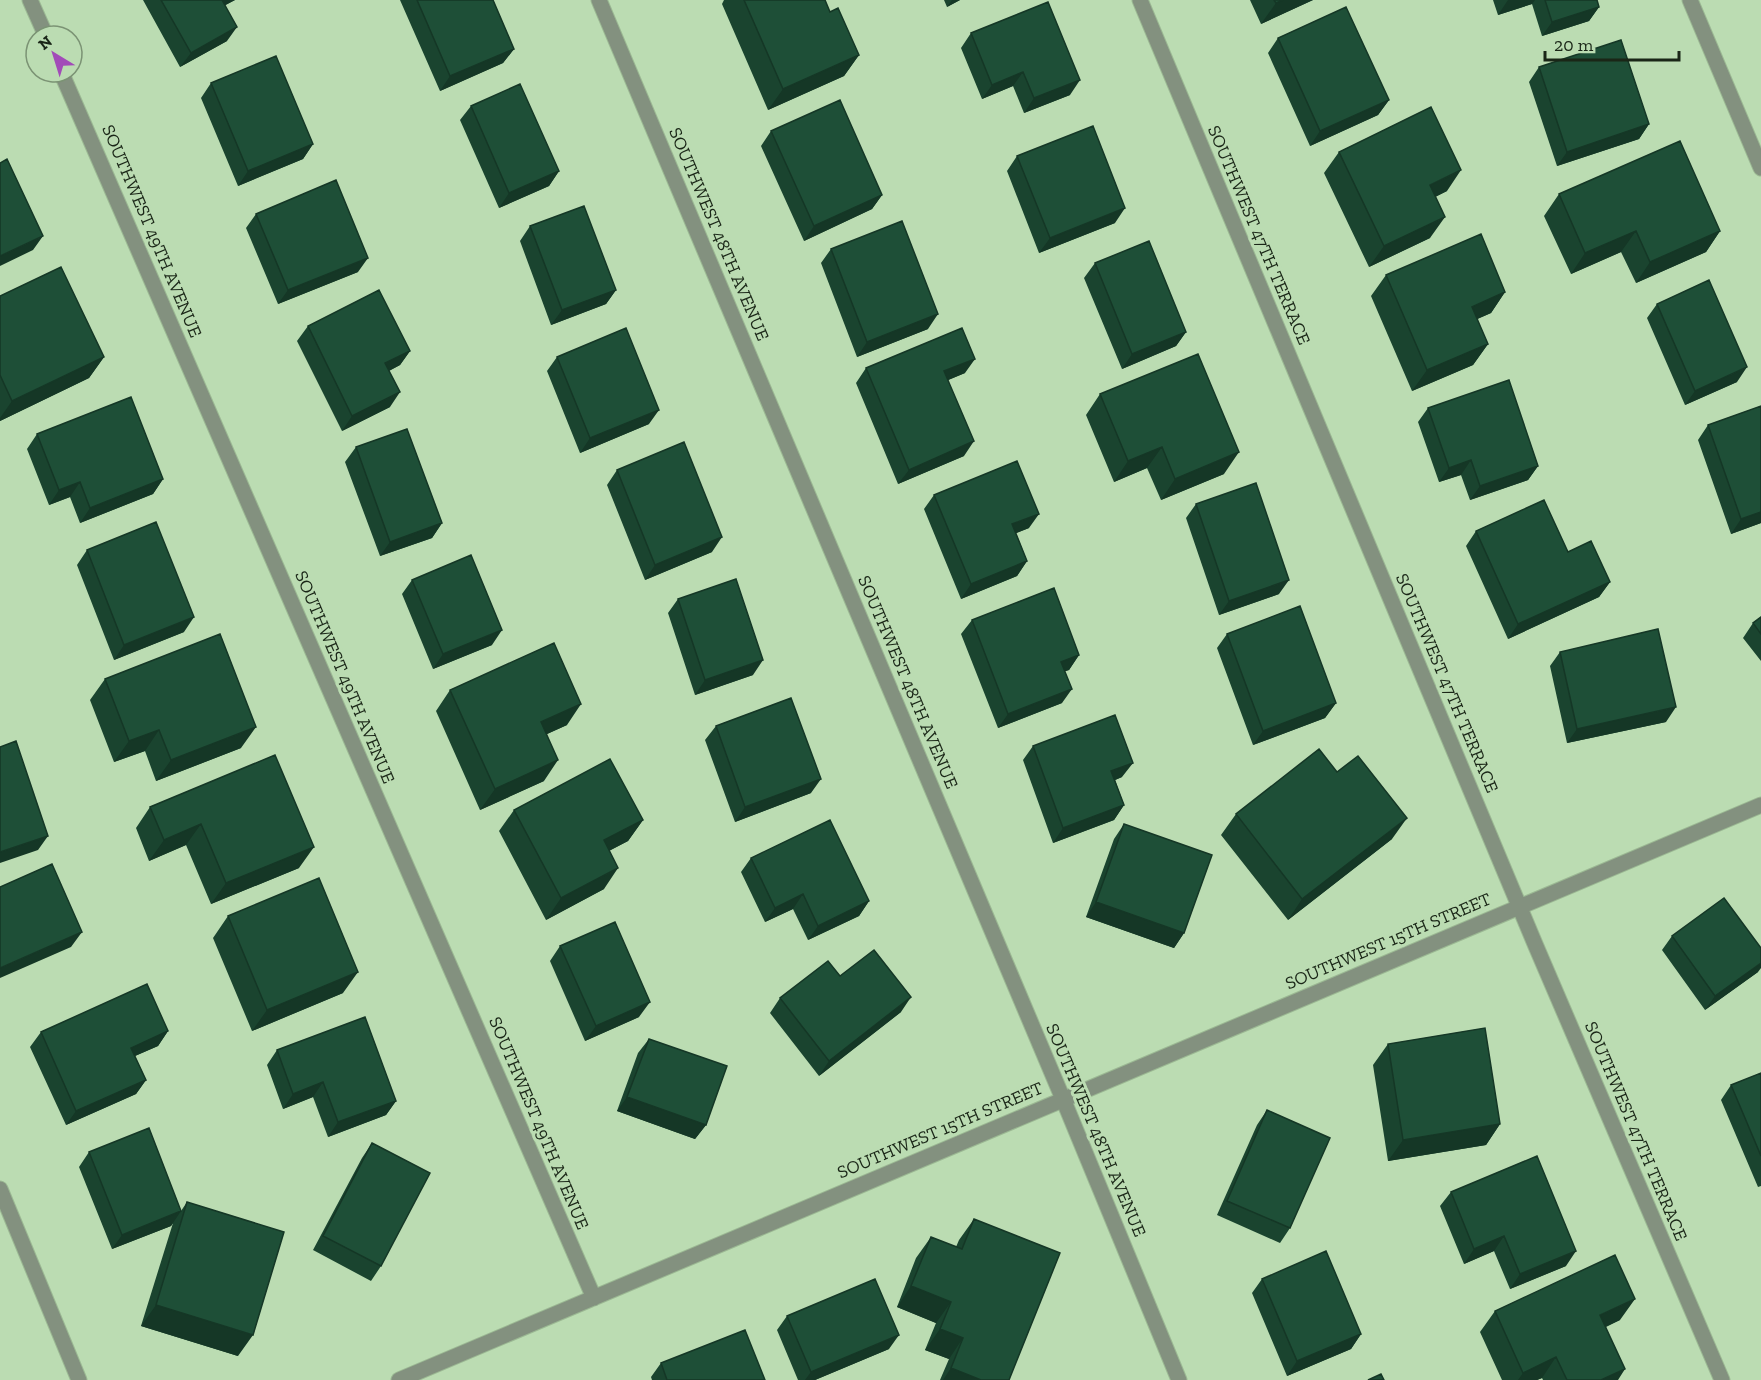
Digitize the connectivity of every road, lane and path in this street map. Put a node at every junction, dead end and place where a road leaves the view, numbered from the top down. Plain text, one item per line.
1 (30, 0) edge
2 (599, 0) edge
3 (1140, 0) edge
4 (1690, 0) edge
5 (41, 24) edge
6 (67, 84) edge
7 (1761, 168) edge
8 (1761, 805) edge
9 (1520, 906) junction
10 (1063, 1099) junction
11 (0, 1189) edge
12 (594, 1298) junction
13 (79, 1380) edge
14 (399, 1380) edge
15 (1179, 1380) edge
16 (1722, 1380) edge

1 - 5 street
2 - 10 street, SOUTHWEST 48TH AVENUE
3 - 9 street, SOUTHWEST 47TH TERRACE
4 - 7 street
6 - 12 street, SOUTHWEST 49TH AVENUE
8 - 9 street, SOUTHWEST 15TH STREET
9 - 10 street, SOUTHWEST 15TH STREET
9 - 16 street, SOUTHWEST 47TH TERRACE
10 - 12 street, SOUTHWEST 15TH STREET
10 - 15 street, SOUTHWEST 48TH AVENUE
11 - 13 street
12 - 14 street, SOUTHWEST 15TH STREET

